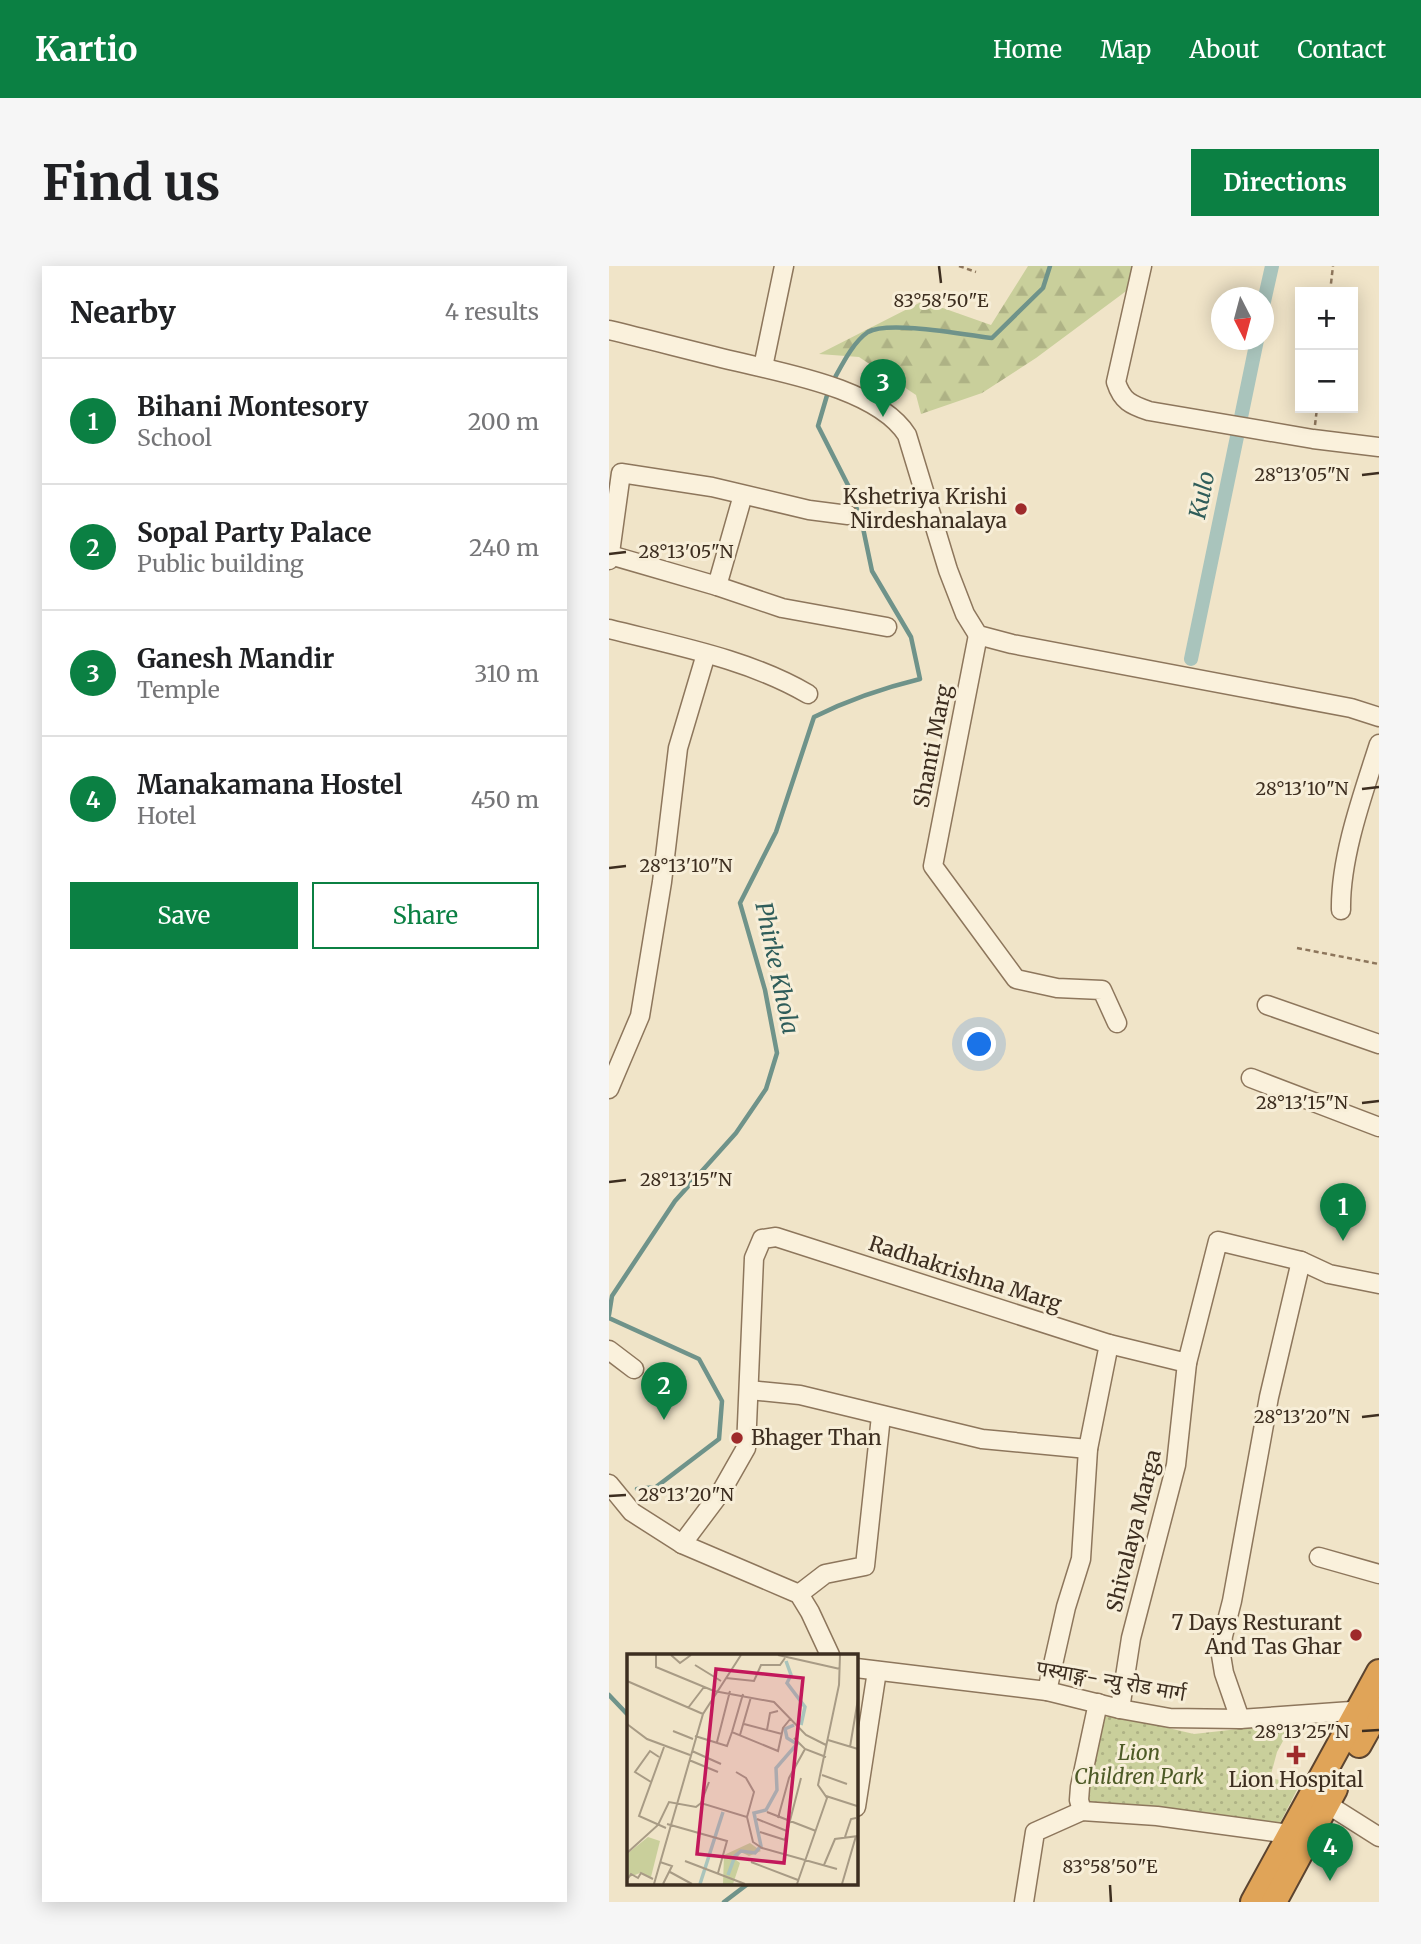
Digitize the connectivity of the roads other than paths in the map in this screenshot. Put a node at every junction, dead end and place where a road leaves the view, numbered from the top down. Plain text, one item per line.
1 (784, 266) edge
2 (1142, 266) edge
3 (609, 330) edge
4 (763, 367) junction
5 (1379, 447) edge
6 (743, 495) junction
7 (848, 515) dead end
8 (610, 558) edge
9 (717, 586) junction
10 (887, 627) dead end
11 (609, 629) edge
12 (978, 635) junction
13 (705, 654) junction
14 (808, 694) dead end
15 (1379, 717) edge
16 (1379, 744) edge
17 (1342, 910) dead end
18 (1268, 1005) dead end
19 (1117, 1023) dead end
20 (1379, 1044) edge
21 (1251, 1078) dead end
22 (609, 1089) edge
23 (1379, 1127) edge
24 (1301, 1261) junction
25 (1379, 1284) edge
26 (1109, 1344) junction
27 (609, 1350) edge
28 (1187, 1363) junction
29 (634, 1369) dead end
30 (749, 1390) junction
31 (881, 1416) junction
32 (1088, 1449) junction
33 (609, 1484) edge
34 (682, 1544) junction
35 (1319, 1557) dead end
36 (1379, 1574) edge
37 (799, 1594) junction
38 (829, 1654) edge
39 (857, 1668) edge
40 (877, 1671) junction
41 (1379, 1672) edge
42 (1047, 1691) junction
43 (1098, 1703) junction
44 (1119, 1709) junction
45 (1374, 1710) edge
46 (1240, 1720) junction
47 (857, 1801) edge
48 (1327, 1804) junction
49 (1082, 1811) junction
50 (1289, 1834) junction
51 (1379, 1837) edge
52 (1024, 1902) edge
53 (1253, 1902) edge
54 (1274, 1902) edge

1 - 4 street
2 - 5 street
3 - 4 street
4 - 12 street
6 - 7 street
6 - 8 street
6 - 9 street
8 - 9 street
9 - 10 street
11 - 13 street
12 - 15 street
12 - 19 street, Shanti Marg
13 - 14 street
13 - 22 street
16 - 17 street
18 - 20 street
21 - 23 street
24 - 25 street
24 - 28 street
24 - 46 street
26 - 28 street, Radhakrishna Marg
26 - 30 street, Radhakrishna Marg
26 - 32 street
27 - 29 street
28 - 44 street, Shivalaya Marga
30 - 31 street
30 - 34 street, Radhakrishna Marg
31 - 32 street
31 - 37 street
32 - 42 street
33 - 34 street
34 - 37 street
35 - 36 street
37 - 38 street
39 - 40 street, पस्याङ्ग- न्यु रोड मार्ग
40 - 42 street, पस्याङ्ग- न्यु रोड मार्ग
40 - 47 street
41 - 45 highway
42 - 43 street, पस्याङ्ग- न्यु रोड मार्ग
43 - 44 street, पस्याङ्ग- न्यु रोड मार्ग
43 - 49 street
44 - 46 street, पस्याङ्ग- न्यु रोड मार्ग
45 - 46 street, पस्याङ्ग- न्यु रोड मार्ग
45 - 48 highway
45 - 50 highway
48 - 51 street
48 - 54 highway
49 - 50 street
49 - 52 street
50 - 53 highway

